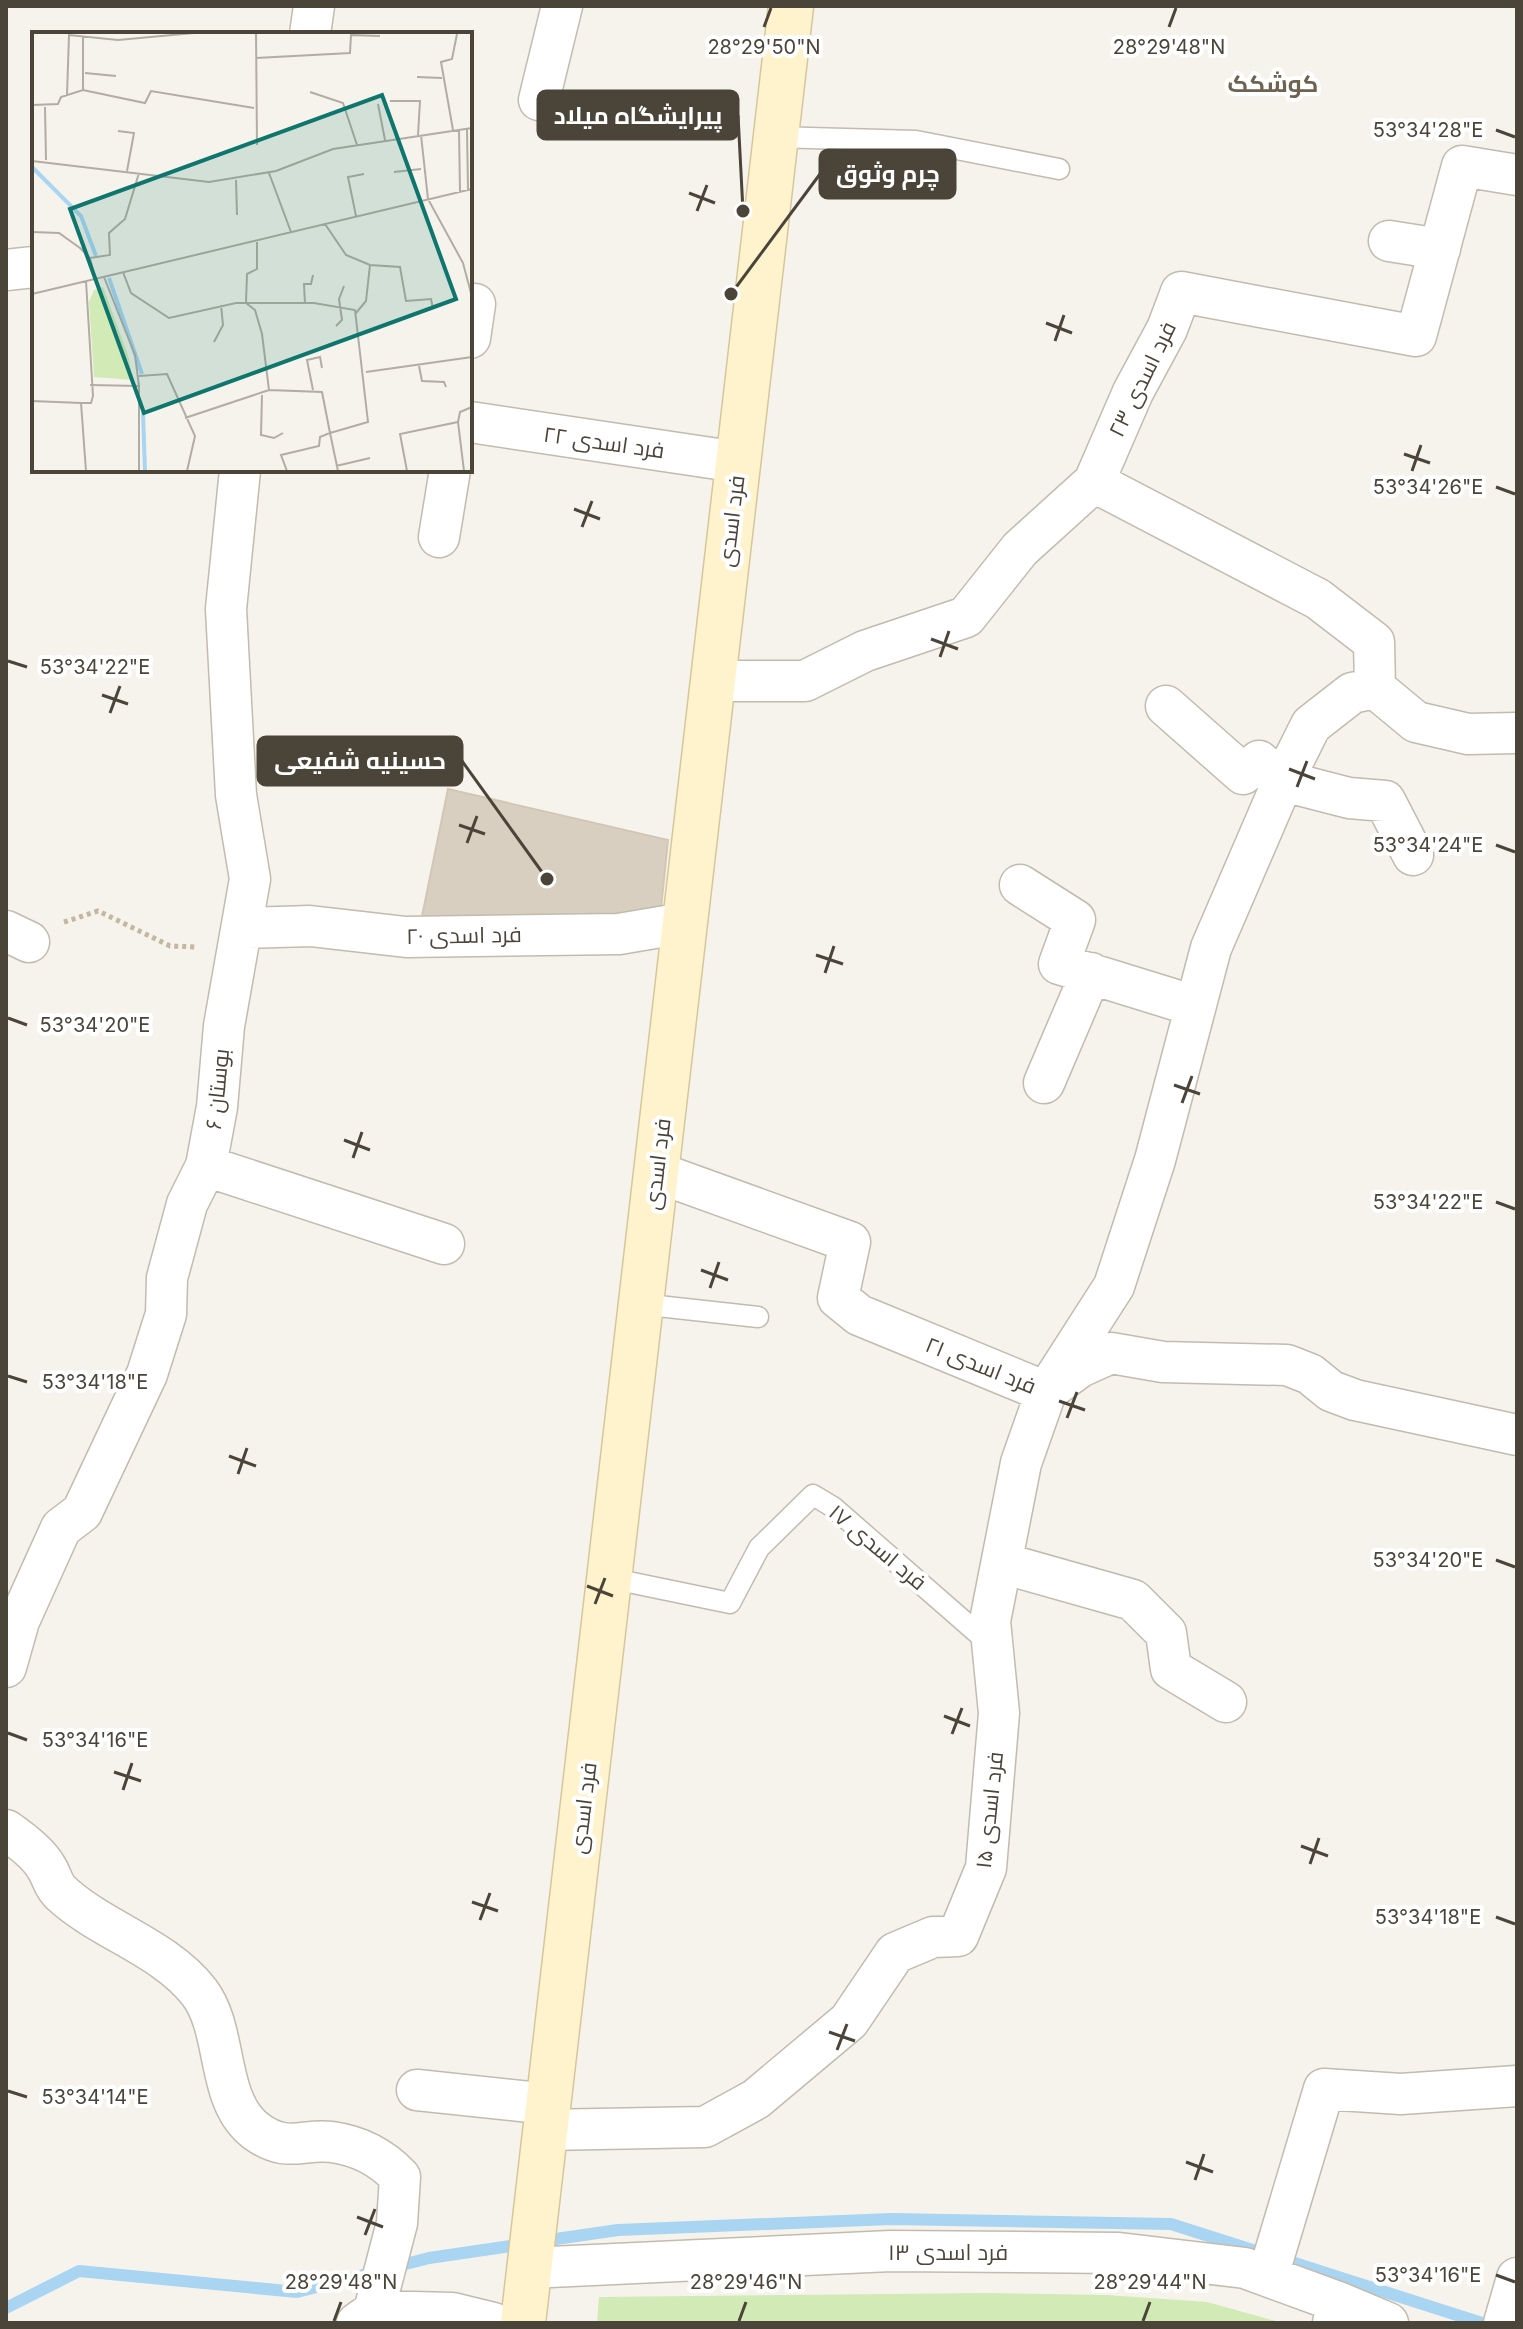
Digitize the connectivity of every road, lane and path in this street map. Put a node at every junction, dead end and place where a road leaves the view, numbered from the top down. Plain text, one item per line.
1 (314, 6) edge
2 (562, 6) edge
3 (791, 6) edge
4 (310, 32) edge
5 (539, 100) dead end
6 (775, 137) junction
7 (1059, 169) dead end
8 (1517, 175) edge
9 (1389, 241) dead end
10 (1440, 249) junction
11 (32, 267) edge
12 (6, 270) edge
13 (472, 422) edge
14 (738, 462) junction
15 (240, 472) edge
16 (450, 472) edge
17 (1094, 482) junction
18 (439, 537) dead end
19 (712, 681) junction
20 (1375, 688) junction
21 (1166, 706) dead end
22 (1517, 733) edge
23 (1283, 781) junction
24 (1413, 855) dead end
25 (1020, 885) dead end
26 (684, 923) junction
27 (243, 928) junction
28 (17, 936) edge
29 (1091, 973) junction
30 (1195, 1006) junction
31 (1044, 1083) dead end
32 (206, 1166) junction
33 (656, 1172) junction
34 (444, 1244) dead end
35 (640, 1304) junction
36 (758, 1317) dead end
37 (1046, 1392) junction
38 (1517, 1435) edge
39 (1002, 1563) junction
40 (609, 1578) junction
41 (992, 1646) junction
42 (6, 1667) edge
43 (1226, 1702) dead end
44 (6, 1830) edge
45 (1517, 2086) edge
46 (417, 2090) dead end
47 (547, 2117) junction
48 (530, 2267) junction
49 (1268, 2276) junction
50 (1517, 2278) edge
51 (1335, 2312) edge
52 (366, 2317) edge
53 (493, 2323) edge
54 (523, 2323) edge
55 (1388, 2323) edge
56 (1504, 2323) edge

1 - 4 street
2 - 5 street
3 - 6 main road, فرد اسدی
6 - 7 lane
6 - 14 main road, فرد اسدی
8 - 10 street, فرد اسدی ۲۳
9 - 10 street
10 - 17 street, فرد اسدی ۲۳
11 - 12 street
13 - 14 street, فرد اسدی ۲۲
14 - 19 main road, فرد اسدی
15 - 27 street, بوستان ۶
16 - 18 street
17 - 19 street, فرد اسدی ۲۳
17 - 20 street
19 - 26 main road, فرد اسدی
20 - 22 street
20 - 23 street, فرد اسدی ۱۵
21 - 23 street
23 - 24 street
23 - 30 street, فرد اسدی ۱۵
25 - 29 street
26 - 27 street, فرد اسدی ۲۰
26 - 33 main road, فرد اسدی
27 - 28 path
27 - 32 street, بوستان ۶
29 - 30 street
29 - 31 street
30 - 37 street, فرد اسدی ۱۵
32 - 34 street
32 - 42 street, بوستان ۶
33 - 35 main road, فرد اسدی
33 - 37 street, فرد اسدی ۲۱
35 - 36 lane
35 - 40 main road, فرد اسدی
37 - 38 street, فرد اسدی ۲۱
37 - 39 street, فرد اسدی ۱۵
39 - 41 street, فرد اسدی ۱۵
39 - 43 street
40 - 41 lane, فرد اسدی ۱۷
40 - 47 main road, فرد اسدی
41 - 47 street, فرد اسدی ۱۵
44 - 52 street
45 - 49 street
46 - 47 street
47 - 48 main road, فرد اسدی
48 - 49 street, فرد اسدی ۱۳
48 - 54 main road, فرد اسدی
49 - 51 street, فرد اسدی ۱۳
50 - 56 street
51 - 55 street, فرد اسدی ۱۳
52 - 53 street

